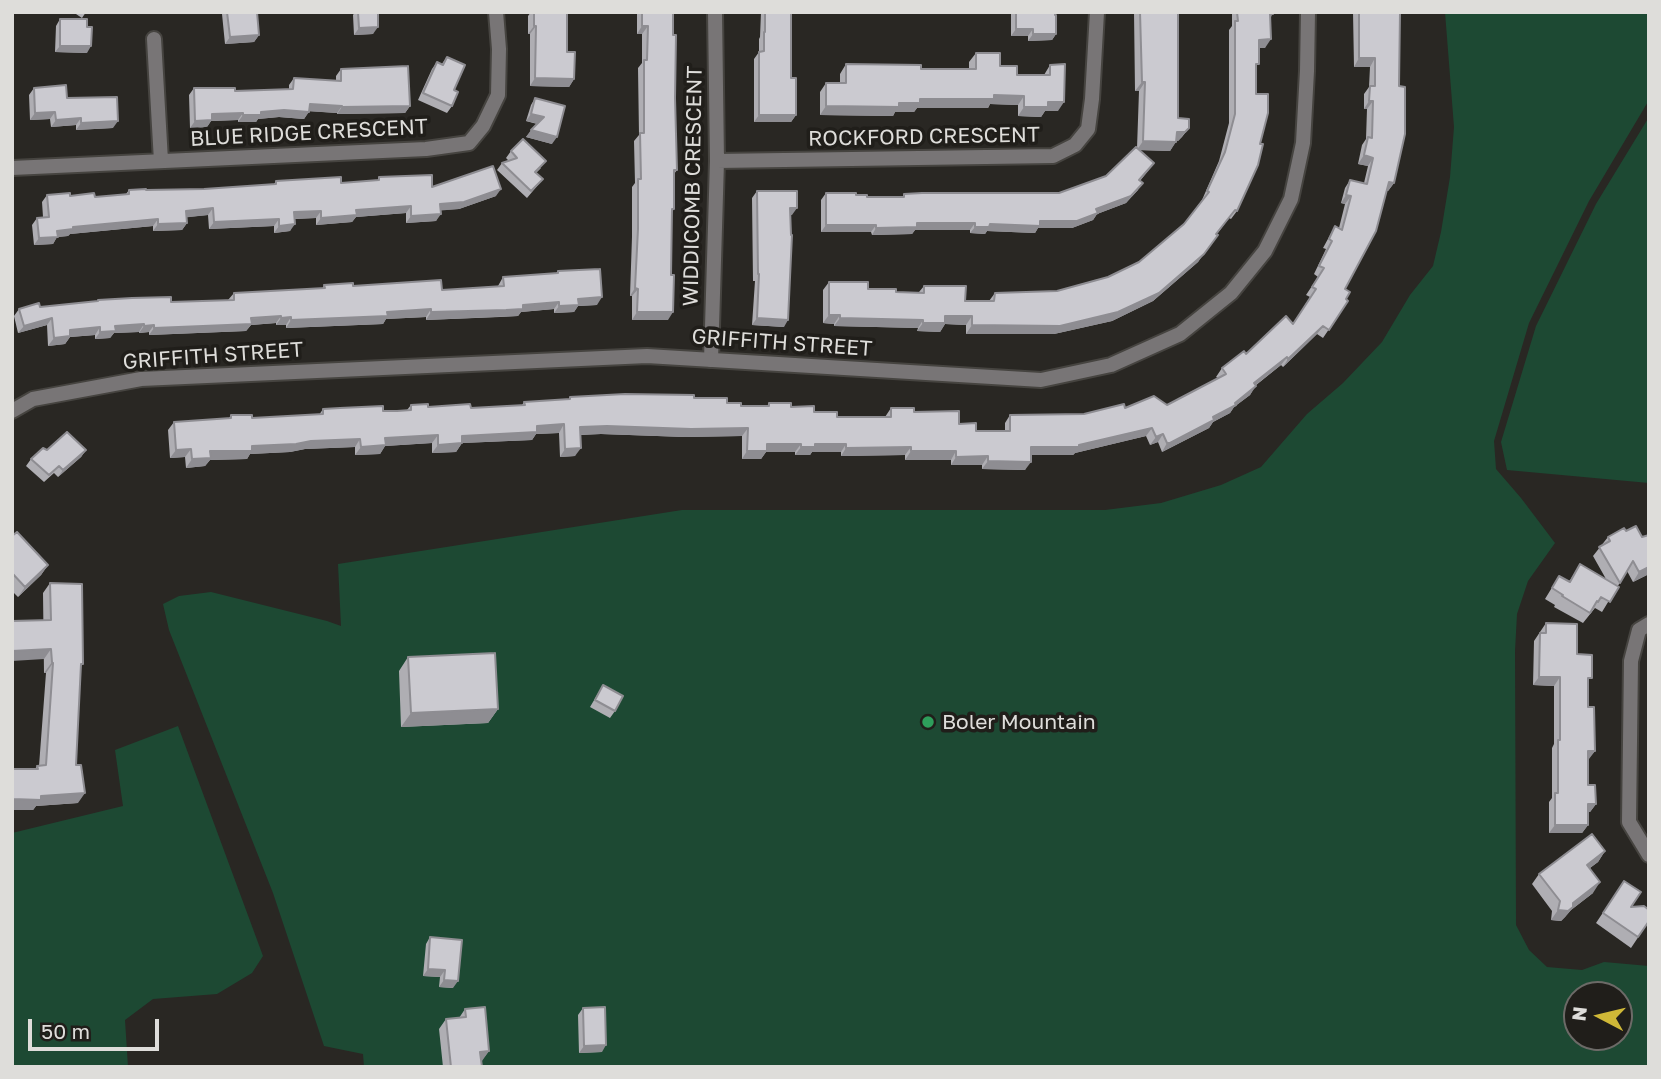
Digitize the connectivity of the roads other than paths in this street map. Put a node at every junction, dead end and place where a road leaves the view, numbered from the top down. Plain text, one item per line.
1 (496, 12) edge
2 (715, 12) edge
3 (1097, 12) edge
4 (1308, 12) edge
5 (154, 39) dead end
6 (161, 161) junction
7 (717, 161) junction
8 (12, 168) edge
9 (711, 360) junction
10 (12, 411) edge
11 (1649, 624) edge
12 (1649, 855) edge

1 - 6 street, BLUE RIDGE CRESCENT
2 - 7 street, WIDDICOMB CRESCENT
3 - 7 street, ROCKFORD CRESCENT
4 - 9 street, GRIFFITH STREET
5 - 6 street
6 - 8 street, BLUE RIDGE CRESCENT
7 - 9 street, WIDDICOMB CRESCENT
9 - 10 street, GRIFFITH STREET
11 - 12 street

